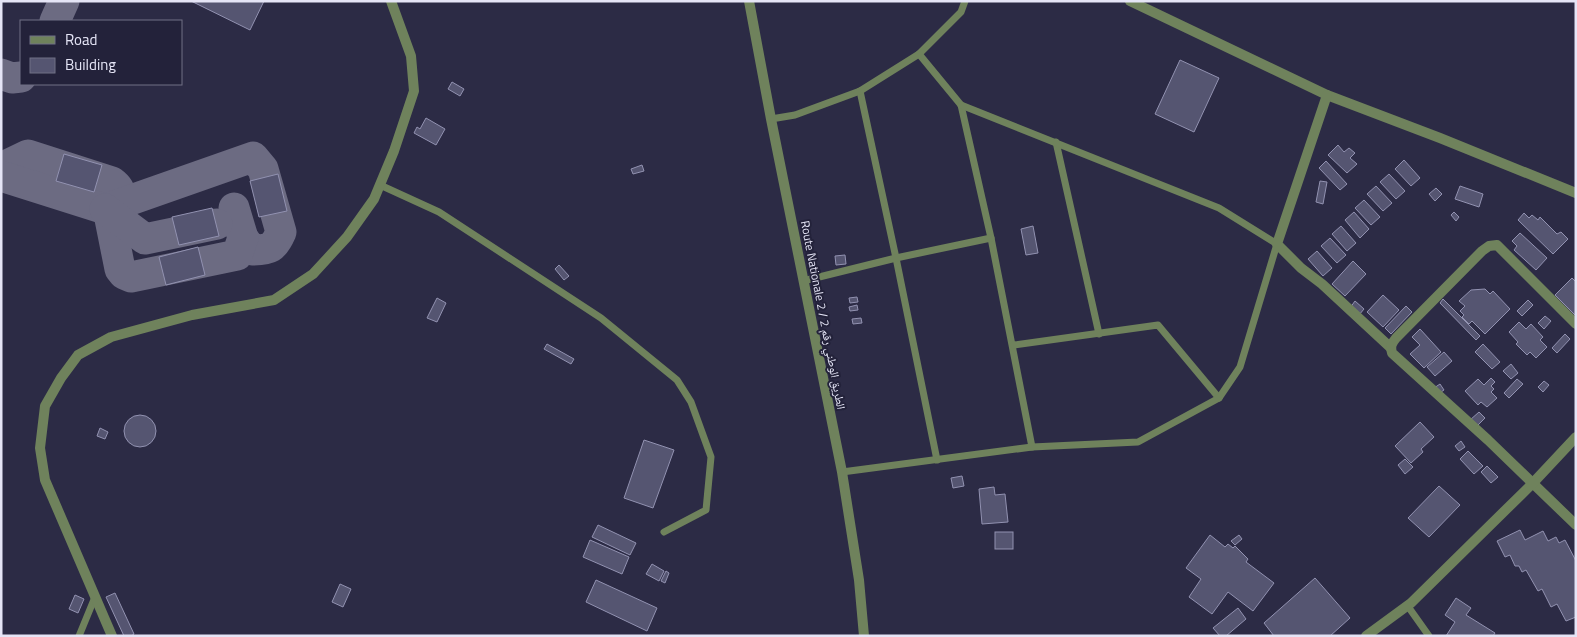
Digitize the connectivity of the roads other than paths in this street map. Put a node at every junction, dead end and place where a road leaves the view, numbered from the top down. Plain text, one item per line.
1 (391, 1) edge
2 (749, 1) edge
3 (965, 1) edge
4 (1130, 1) edge
5 (920, 54) junction
6 (860, 91) junction
7 (1327, 95) junction
8 (961, 104) junction
9 (770, 119) junction
10 (1056, 142) junction
11 (380, 185) junction
12 (1576, 193) edge
13 (992, 238) junction
14 (1277, 244) junction
15 (896, 258) junction
16 (803, 281) junction
17 (1576, 324) edge
18 (1099, 334) junction
19 (1014, 345) junction
20 (1391, 348) junction
21 (1219, 398) junction
22 (1576, 437) edge
23 (1032, 447) junction
24 (937, 460) junction
25 (842, 472) junction
26 (1532, 484) junction
27 (1576, 525) edge
28 (664, 532) dead end
29 (95, 597) junction
30 (1407, 605) junction
31 (79, 636) edge
32 (112, 636) edge
33 (864, 636) edge
34 (1366, 636) edge
35 (1429, 636) edge

1 - 11 street
2 - 9 street, Route Nationale 2 / الطريق الوطني رقم 2
3 - 5 lane
4 - 7 street
5 - 6 lane
5 - 8 lane
6 - 9 lane
6 - 15 lane
7 - 12 street
7 - 14 street
8 - 10 lane
8 - 13 lane
9 - 16 street, Route Nationale 2 / الطريق الوطني رقم 2
10 - 14 lane
10 - 18 lane
11 - 28 lane
11 - 29 street
13 - 15 lane
13 - 19 lane
14 - 20 street
14 - 21 lane
15 - 16 lane
15 - 24 lane
16 - 25 street, Route Nationale 2 / الطريق الوطني رقم 2
17 - 20 street
18 - 19 lane
18 - 21 lane
19 - 23 lane
20 - 26 street
21 - 23 lane
22 - 26 street
23 - 24 lane
24 - 25 lane
25 - 33 street, Route Nationale 2 / الطريق الوطني رقم 2
26 - 27 street
26 - 30 street
29 - 31 lane
29 - 32 street
30 - 34 street
30 - 35 lane

